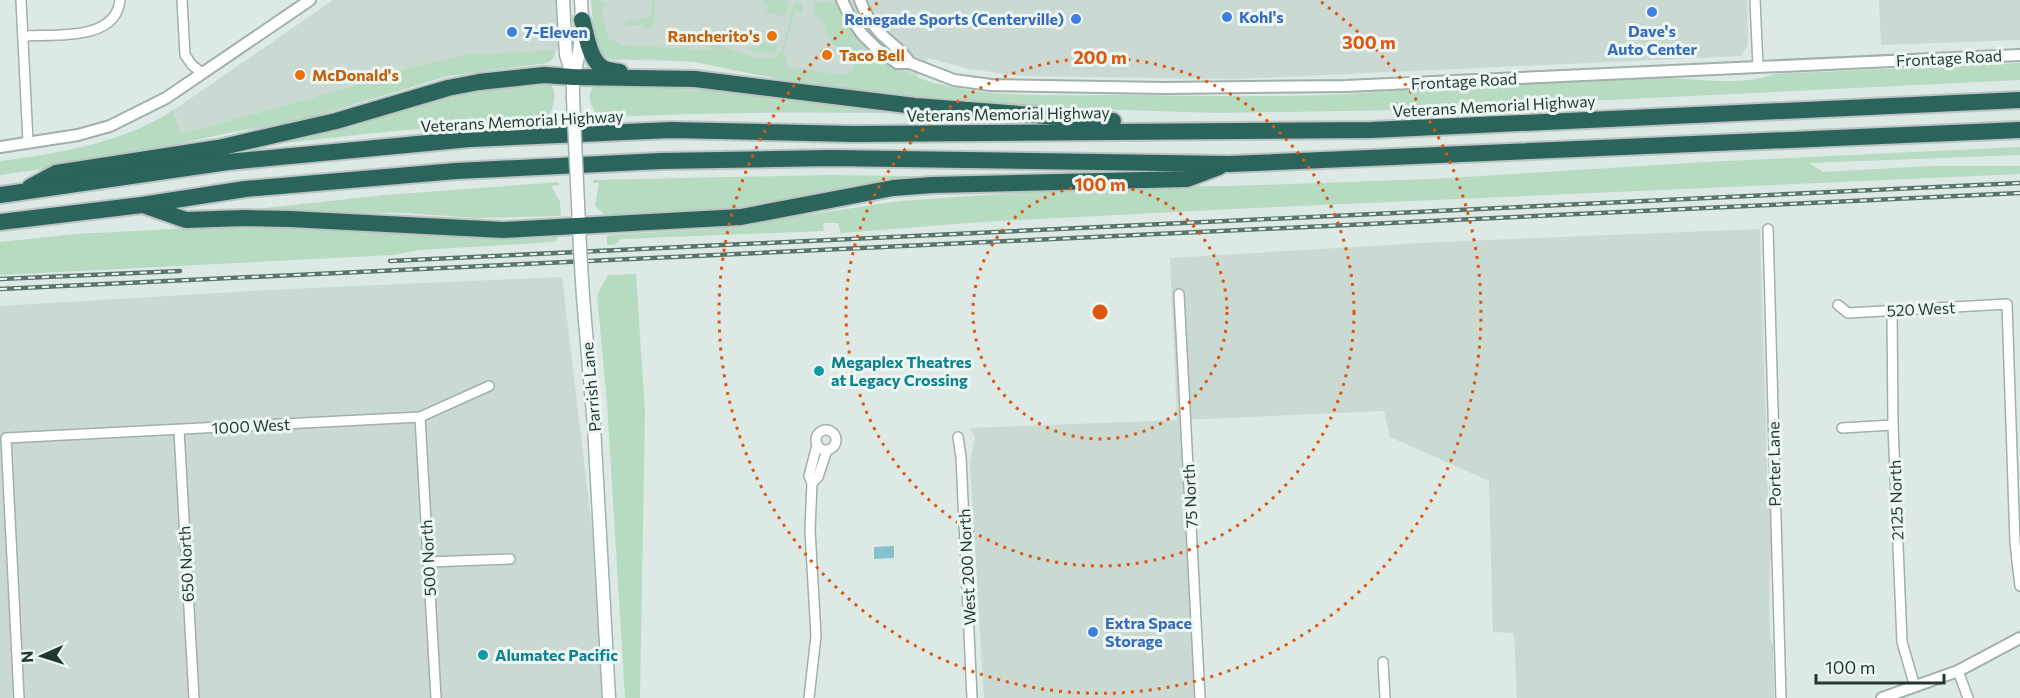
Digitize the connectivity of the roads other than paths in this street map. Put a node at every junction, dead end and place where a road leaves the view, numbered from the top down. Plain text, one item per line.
1 (21, 0) edge
2 (120, 0) edge
3 (182, 0) edge
4 (310, 0) edge
5 (563, 0) edge
6 (581, 0) edge
7 (842, 0) edge
8 (860, 0) edge
9 (1755, 0) edge
10 (582, 20) junction
11 (23, 36) junction
12 (2020, 55) edge
13 (910, 63) junction
14 (1758, 67) junction
15 (202, 73) junction
16 (573, 77) junction
17 (730, 82) junction
18 (2020, 100) edge
19 (1209, 130) junction
20 (2020, 130) edge
21 (28, 142) junction
22 (0, 147) edge
23 (1229, 164) junction
24 (20, 193) junction
25 (0, 195) edge
26 (142, 205) junction
27 (0, 222) edge
28 (579, 226) junction
29 (1768, 229) dead end
30 (1179, 294) dead end
31 (1838, 305) dead end
32 (1892, 310) junction
33 (489, 386) dead end
34 (420, 417) junction
35 (1893, 425) junction
36 (1842, 428) dead end
37 (178, 430) junction
38 (958, 437) dead end
39 (817, 445) junction
40 (827, 450) junction
41 (812, 483) junction
42 (510, 559) dead end
43 (428, 562) junction
44 (2020, 586) edge
45 (2020, 638) edge
46 (1383, 662) dead end
47 (1959, 671) junction
48 (1916, 687) junction
49 (19, 698) edge
50 (194, 698) edge
51 (436, 698) edge
52 (609, 698) edge
53 (809, 698) edge
54 (972, 698) edge
55 (1200, 698) edge
56 (1385, 698) edge
57 (1781, 698) edge
58 (1882, 698) edge
59 (1968, 698) edge

1 - 11 street
2 - 11 street
3 - 15 street
4 - 15 street
5 - 16 main road, Parrish Lane
6 - 10 main road, Parrish Lane
7 - 13 street, Frontage Road
8 - 13 street, Frontage Road
9 - 14 street
10 - 16 main road, Parrish Lane
10 - 17 highway
11 - 21 street
12 - 14 street, Frontage Road
13 - 14 street, Frontage Road
15 - 21 street
16 - 17 highway
16 - 24 highway
16 - 28 main road, Parrish Lane, bridge
17 - 19 highway
18 - 19 highway, Veterans Memorial Highway
19 - 24 highway, Veterans Memorial Highway
20 - 23 highway
21 - 22 street
23 - 26 highway
23 - 28 highway
24 - 25 highway, Veterans Memorial Highway
26 - 27 highway
26 - 28 highway
28 - 52 main road, Parrish Lane, bridge
29 - 57 street, Porter Lane
30 - 55 street, 75 North
31 - 32 street, 520 West
32 - 35 street, 2125 North
32 - 44 street, 520 West
33 - 34 street, 1000 West
34 - 37 street, 1000 West
34 - 43 street, 500 North
35 - 36 street
35 - 48 street, 2125 North
37 - 49 street, 1000 West
37 - 50 street, 650 North
38 - 54 street, West 200 North
39 - 40 street
39 - 40 street
39 - 41 street
40 - 41 street
41 - 53 street
42 - 43 street
43 - 51 street, 500 North
45 - 47 street
46 - 56 street
47 - 48 street
47 - 59 street
48 - 58 street

